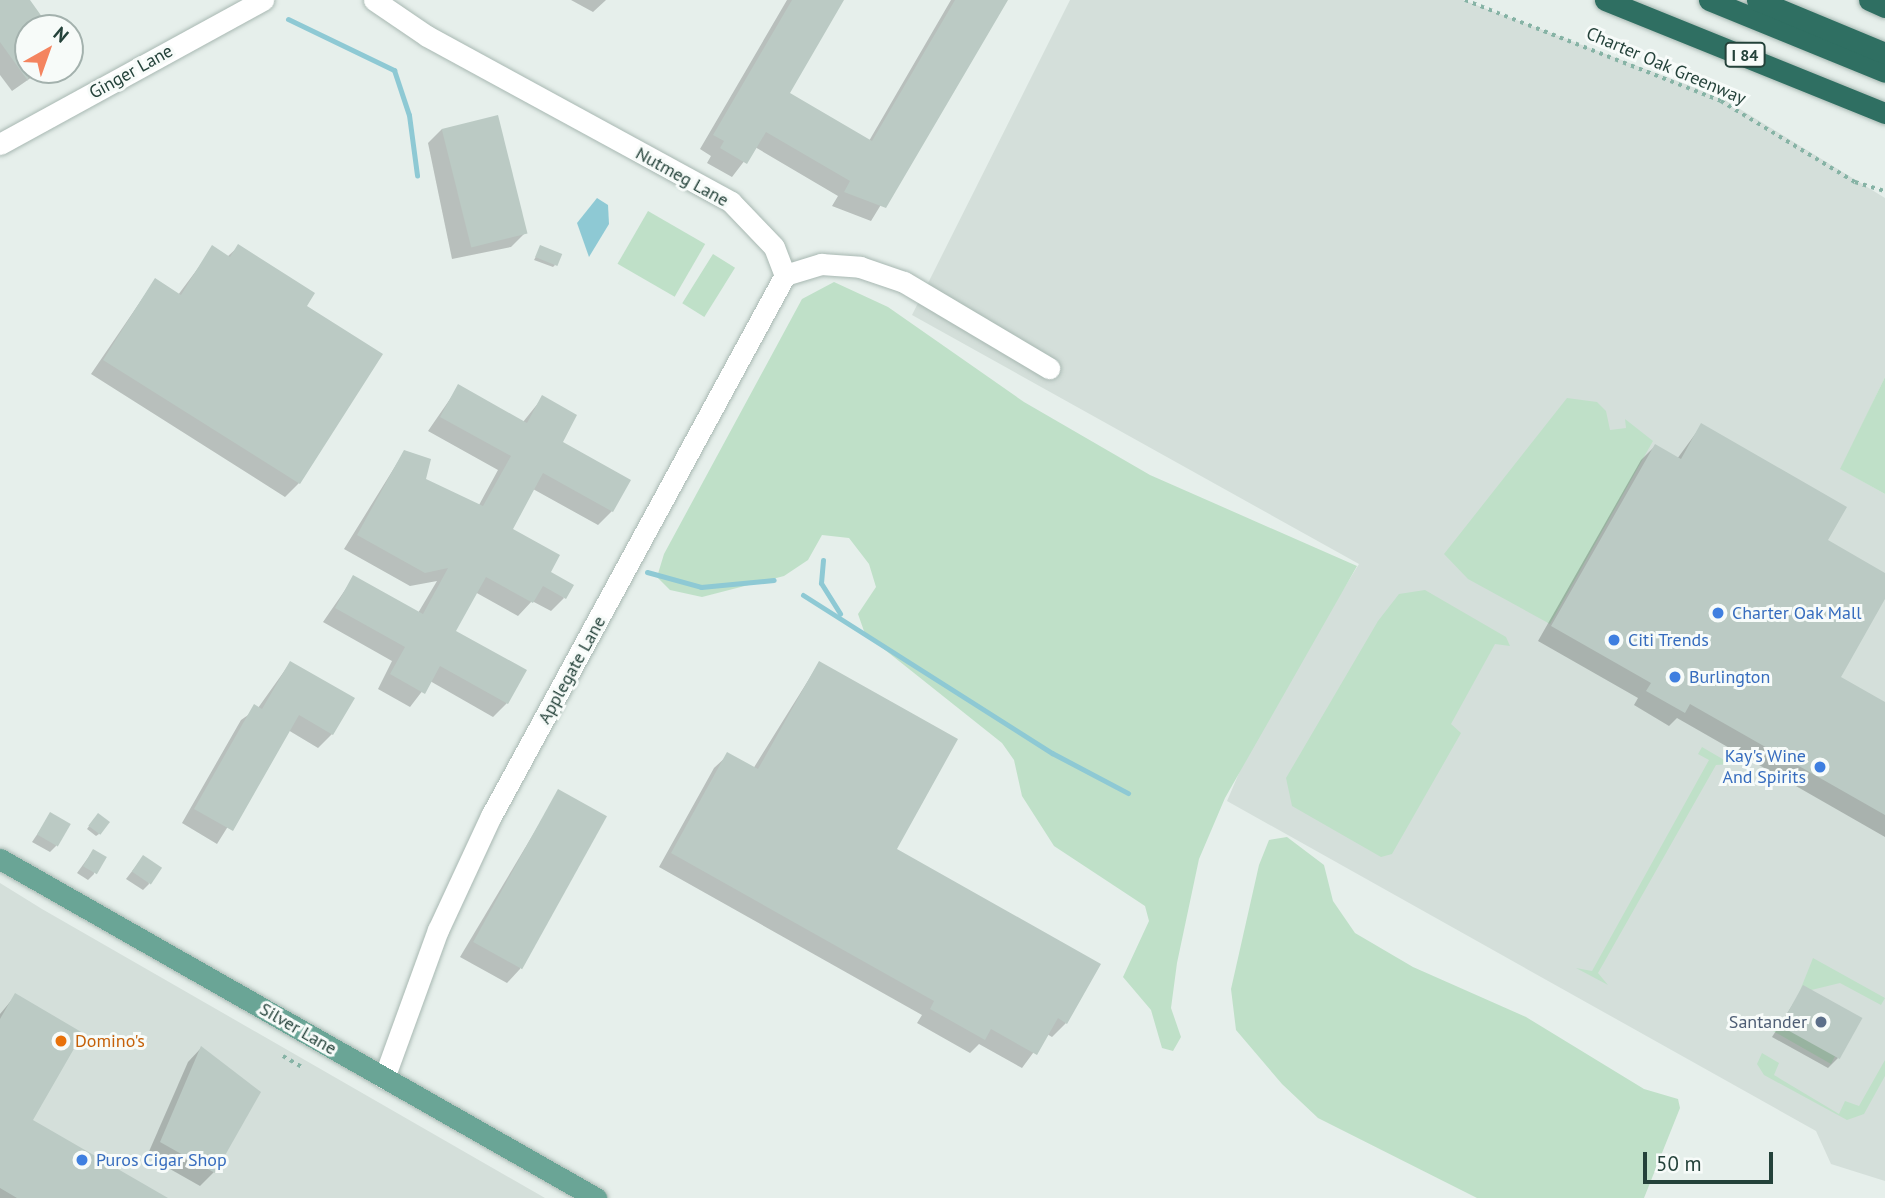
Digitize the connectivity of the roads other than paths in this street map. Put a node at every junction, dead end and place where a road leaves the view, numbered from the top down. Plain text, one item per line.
1 (263, 0) edge
2 (374, 0) edge
3 (1605, 0) edge
4 (1709, 0) edge
5 (1757, 0) edge
6 (1869, 0) edge
7 (1885, 7) edge
8 (1885, 53) edge
9 (1885, 72) edge
10 (1885, 113) edge
11 (0, 144) edge
12 (785, 275) junction
13 (1049, 368) dead end
14 (0, 859) edge
15 (384, 1078) junction
16 (596, 1198) edge

1 - 11 street, Ginger Lane
2 - 12 street, Nutmeg Lane
3 - 10 highway, I 84
4 - 9 highway
5 - 8 highway
6 - 7 highway
12 - 13 street
12 - 15 street, Applegate Lane
14 - 15 main road, Silver Lane
15 - 16 main road, Silver Lane

